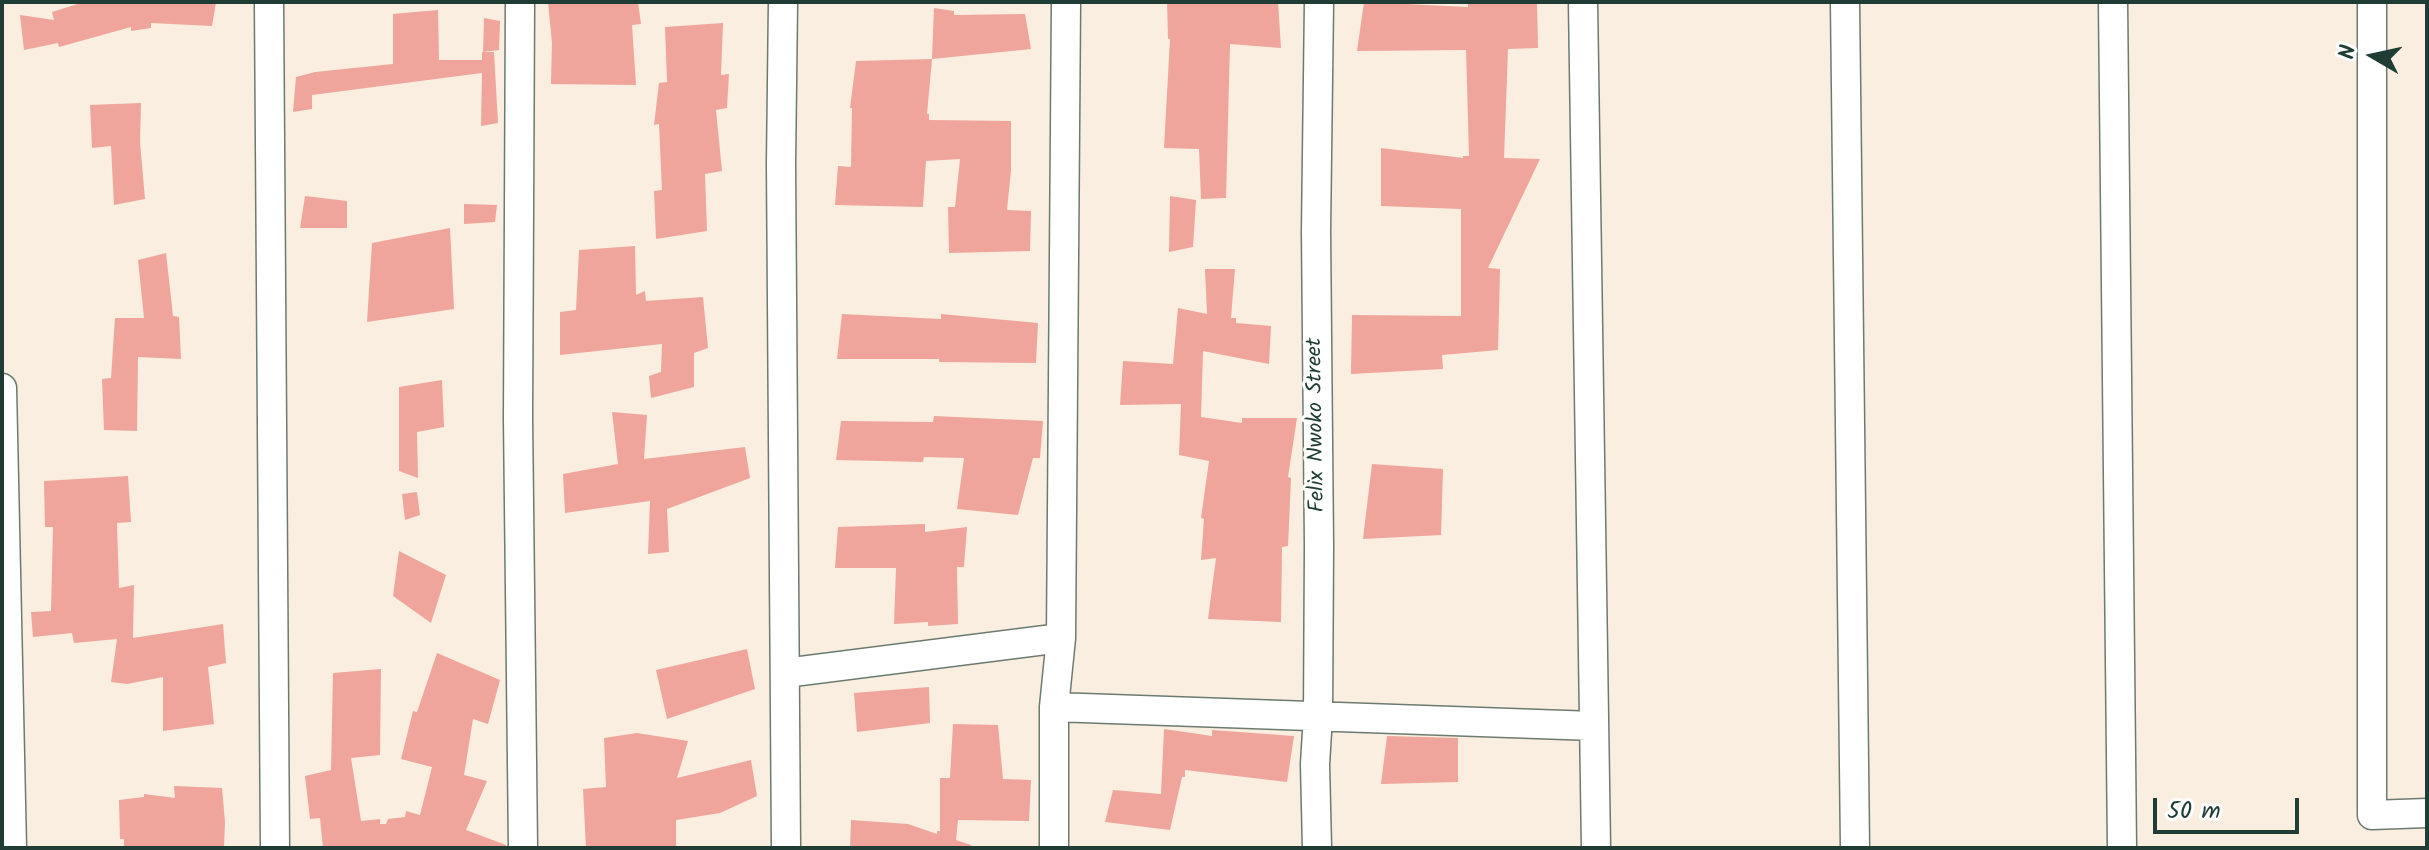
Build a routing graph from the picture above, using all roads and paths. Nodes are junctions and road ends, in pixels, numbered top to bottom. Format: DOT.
graph roads {
  1 [pos="269,2"];
  2 [pos="520,2"];
  3 [pos="783,2"];
  4 [pos="1066,2"];
  5 [pos="1319,2"];
  6 [pos="1583,2"];
  7 [pos="1845,2"];
  8 [pos="2113,2"];
  9 [pos="2372,2"];
  10 [pos="2,388"];
  11 [pos="1061,638"];
  12 [pos="785,673"];
  13 [pos="1054,707"];
  14 [pos="1318,716"];
  15 [pos="1594,726"];
  16 [pos="2427,813"];
  17 [pos="12,848"];
  18 [pos="275,848"];
  19 [pos="523,848"];
  20 [pos="786,848"];
  21 [pos="1054,848"];
  22 [pos="1317,848"];
  23 [pos="1596,848"];
  24 [pos="1855,848"];
  25 [pos="2122,848"];
  1 -- 18 [label="street"];
  2 -- 19 [label="street"];
  3 -- 12 [label="street"];
  4 -- 11 [label="street"];
  5 -- 14 [label="street, Felix Nwoko Street"];
  6 -- 15 [label="street"];
  7 -- 24 [label="street"];
  8 -- 25 [label="street"];
  9 -- 16 [label="street"];
  10 -- 17 [label="street"];
  11 -- 12 [label="street"];
  11 -- 13 [label="street"];
  12 -- 20 [label="street"];
  13 -- 14 [label="street"];
  13 -- 21 [label="street"];
  14 -- 15 [label="street"];
  14 -- 22 [label="street, Felix Nwoko Street"];
  15 -- 23 [label="street"];
}
